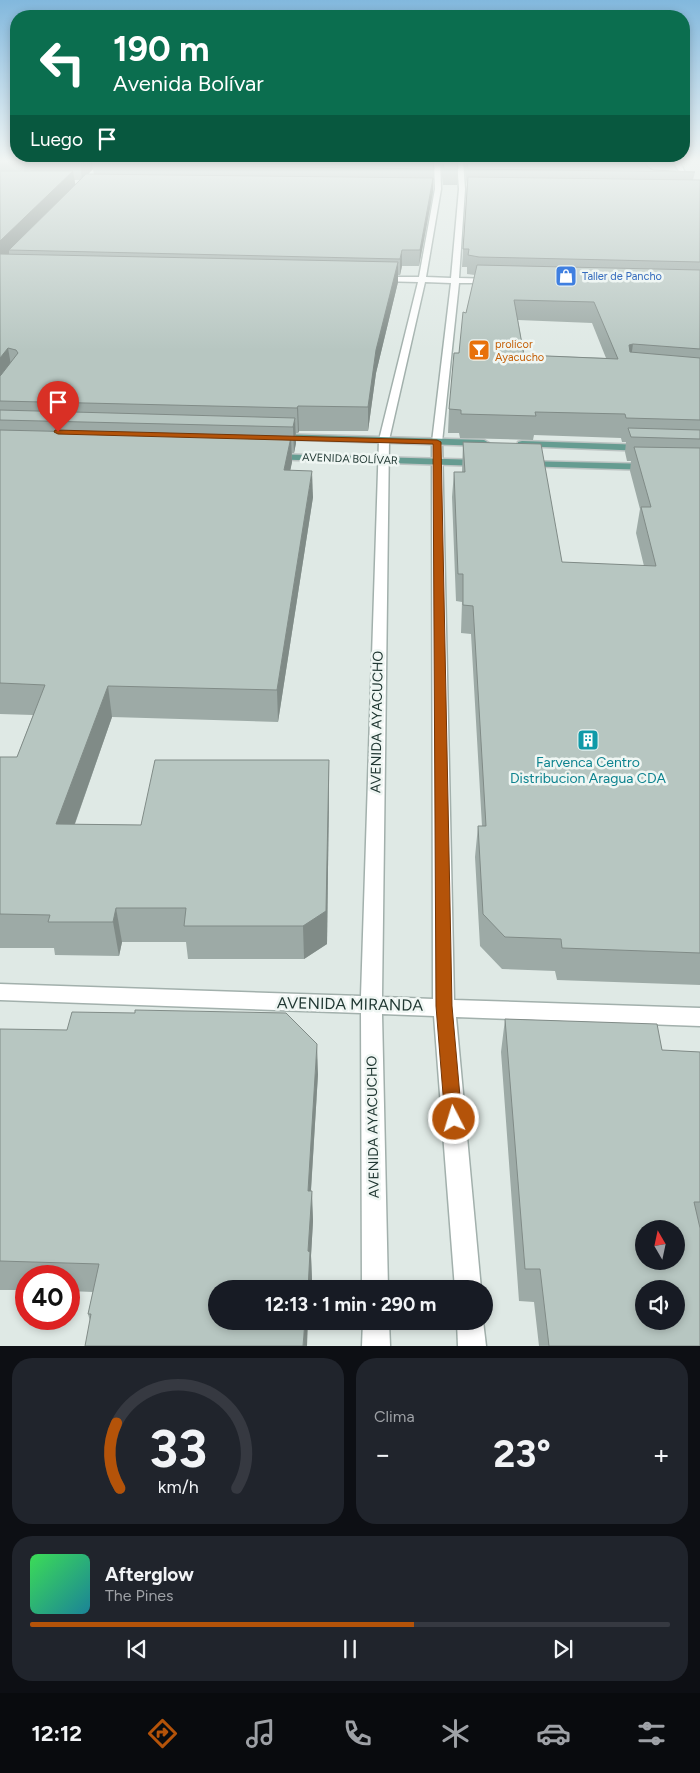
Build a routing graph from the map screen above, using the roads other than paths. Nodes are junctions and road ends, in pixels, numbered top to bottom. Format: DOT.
graph roads {
  1 [pos="431,224"];
  2 [pos="460,224"];
  3 [pos="373,278"];
  4 [pos="422,280"];
  5 [pos="455,280"];
  6 [pos="504,281"];
  7 [pos="266,437"];
  8 [pos="384,440"];
  9 [pos="437,442"];
  10 [pos="495,444"];
  11 [pos="515,444"];
  12 [pos="661,448"];
  13 [pos="255,457"];
  14 [pos="383,460"];
  15 [pos="438,462"];
  16 [pos="496,463"];
  17 [pos="515,464"];
  18 [pos="661,467"];
  19 [pos="0,992"];
  20 [pos="371,1006"];
  21 [pos="444,1006"];
  22 [pos="700,1017"];
  23 [pos="375,1280"];
  24 [pos="467,1280"];
  25 [pos="376,1330"];
  26 [pos="471,1330"];
  27 [pos="376,1346"];
  28 [pos="472,1346"];
  1 -- 4 [label="street, AVENIDA AYACUCHO"];
  2 -- 5 [label="street"];
  3 -- 4 [label="street"];
  4 -- 5 [label="street"];
  4 -- 8 [label="street, AVENIDA AYACUCHO"];
  5 -- 6 [label="street"];
  5 -- 9 [label="street"];
  7 -- 8 [label="main road, AVENIDA BOLÍVAR"];
  8 -- 9 [label="main road, AVENIDA BOLÍVAR"];
  8 -- 14 [label="street, AVENIDA AYACUCHO"];
  9 -- 10 [label="main road, AVENIDA BOLÍVAR"];
  9 -- 15 [label="street"];
  11 -- 12 [label="main road"];
  13 -- 14 [label="main road, AVENIDA BOLÍVAR"];
  14 -- 15 [label="main road, AVENIDA BOLÍVAR"];
  14 -- 20 [label="street, AVENIDA AYACUCHO"];
  15 -- 16 [label="main road, AVENIDA BOLÍVAR"];
  15 -- 21 [label="street"];
  17 -- 18 [label="main road"];
  19 -- 20 [label="street, AVENIDA MIRANDA"];
  20 -- 21 [label="street, AVENIDA MIRANDA"];
  20 -- 23 [label="street, AVENIDA AYACUCHO"];
  21 -- 22 [label="street, AVENIDA MIRANDA"];
  21 -- 24 [label="street"];
  25 -- 27 [label="street"];
  26 -- 28 [label="street"];
}
